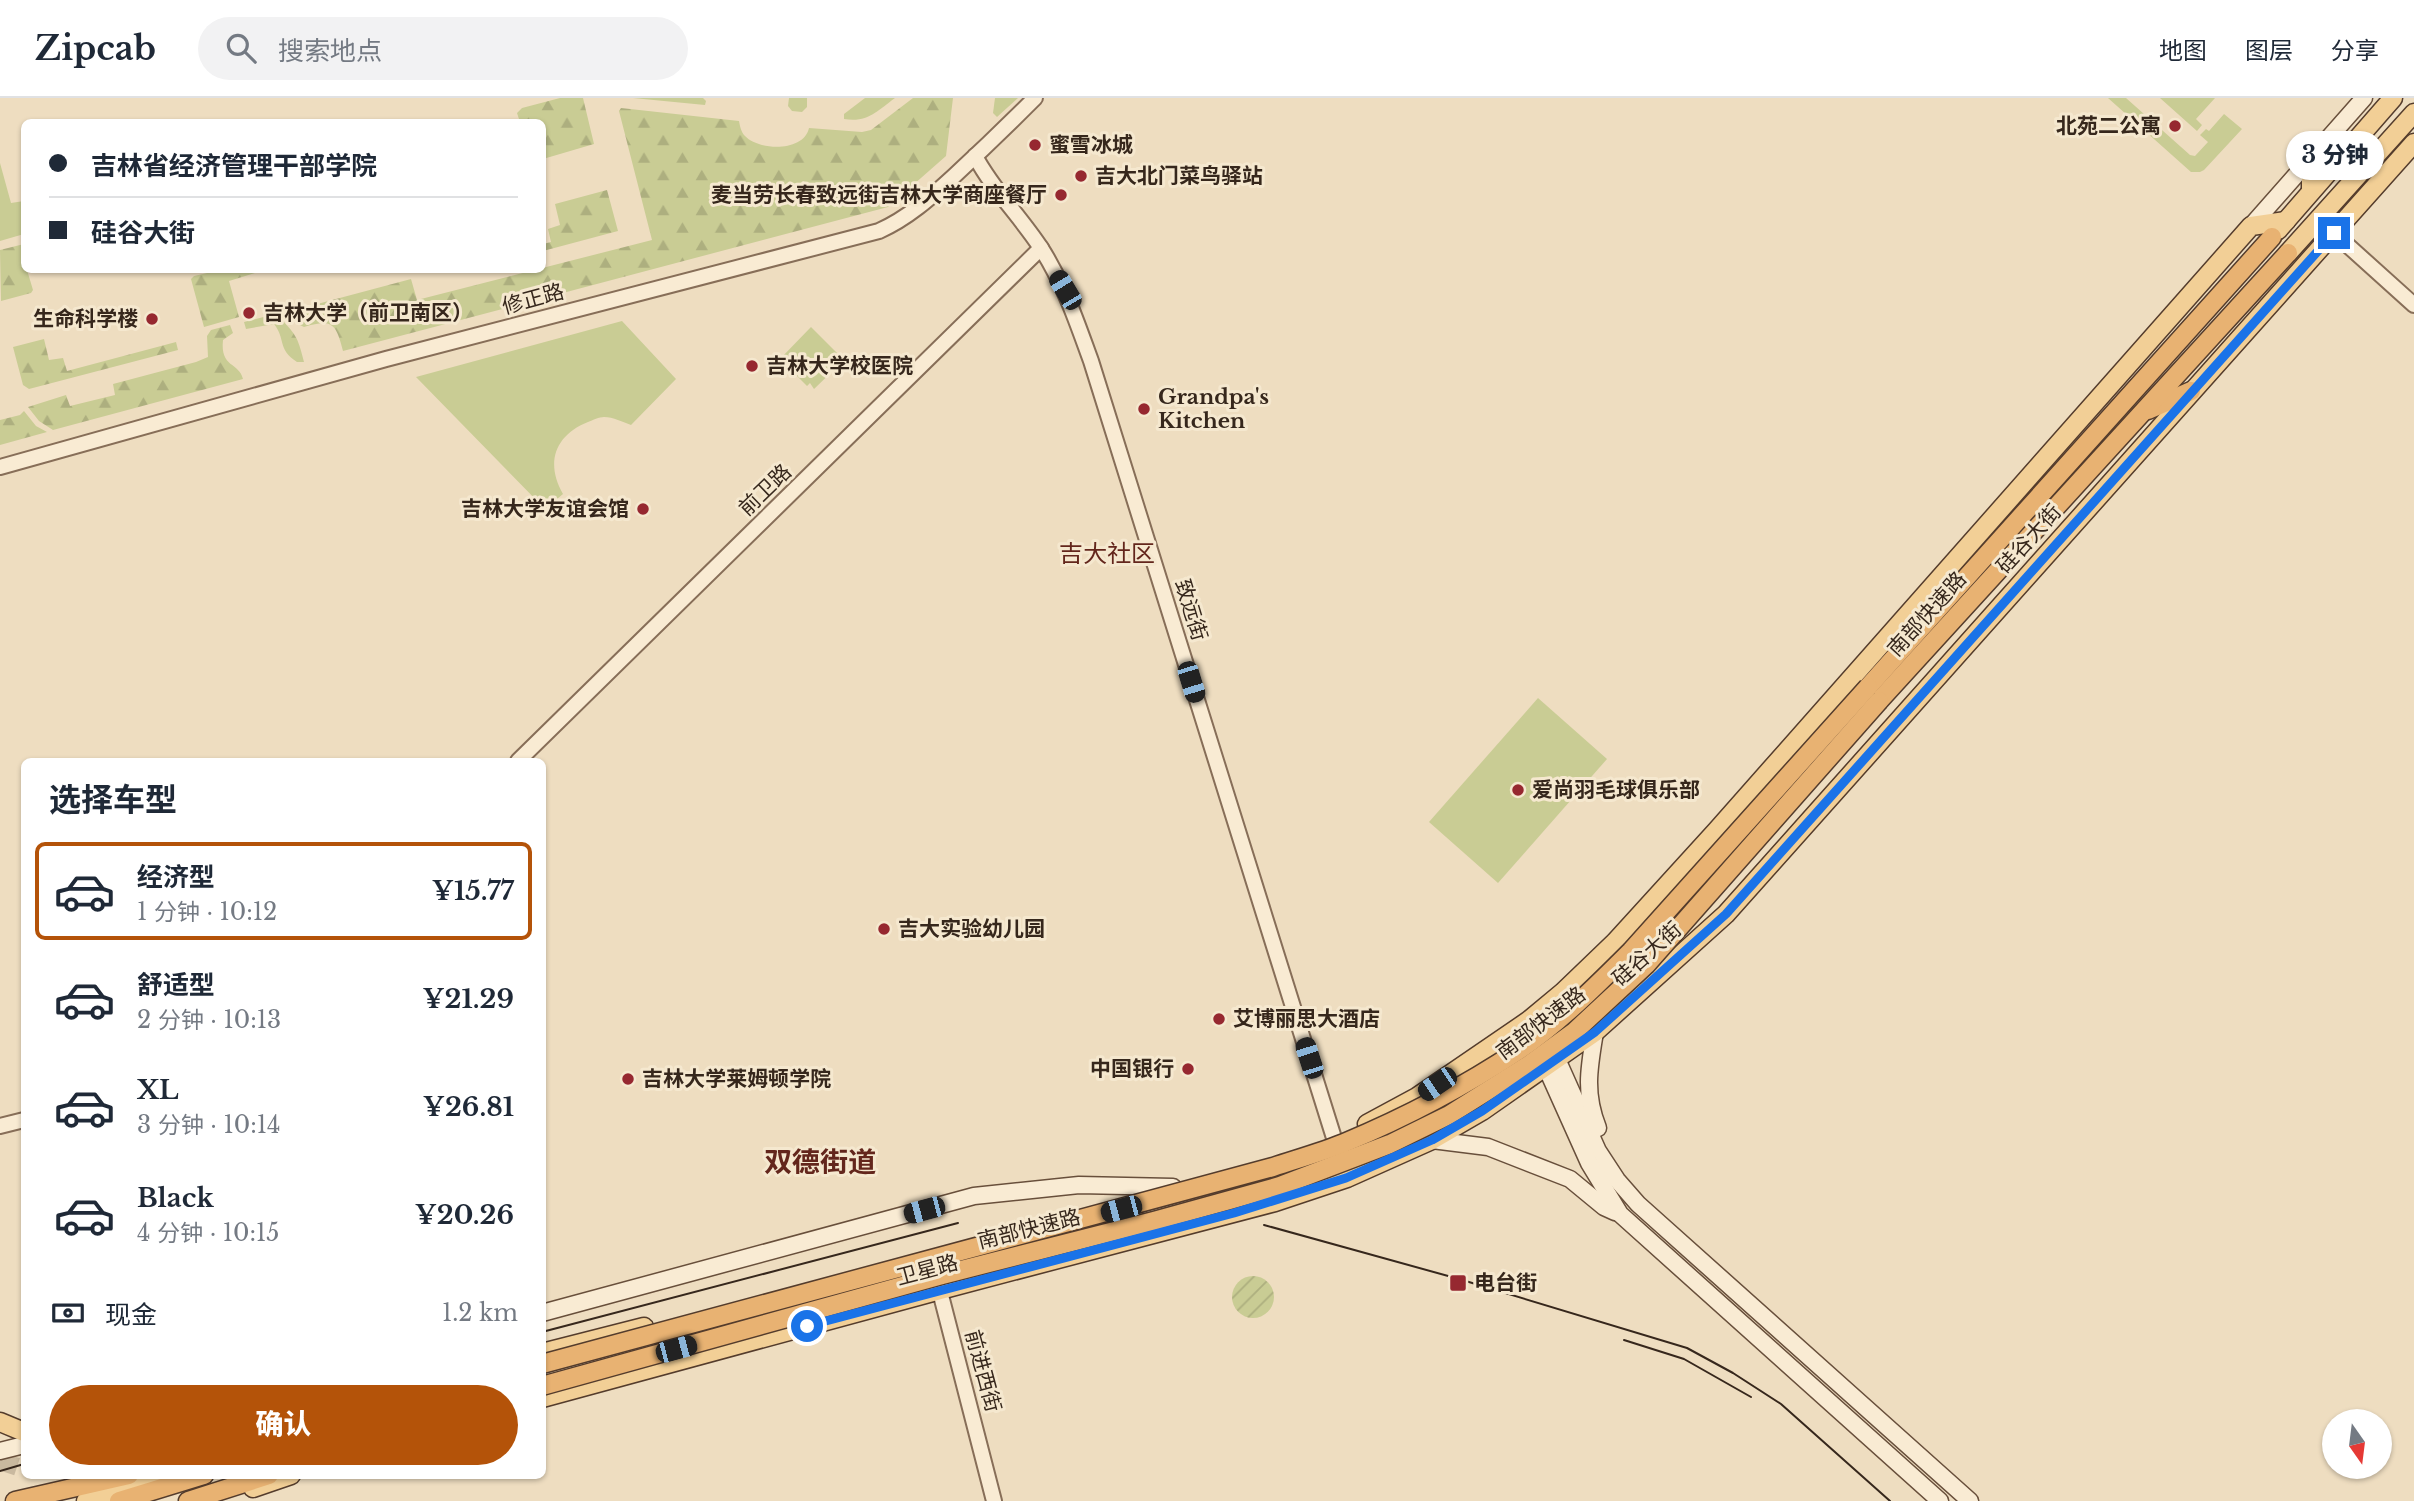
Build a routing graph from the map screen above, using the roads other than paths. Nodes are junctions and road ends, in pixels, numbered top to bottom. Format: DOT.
graph roads {
  1 [pos="1035,98"];
  2 [pos="2364,98"];
  3 [pos="2393,98"];
  4 [pos="2414,113"];
  5 [pos="2414,144"];
  6 [pos="975,156"];
  7 [pos="2311,158"];
  8 [pos="2311,191"];
  9 [pos="2286,222"];
  10 [pos="2251,226"];
  11 [pos="2334,233"];
  12 [pos="2272,237"];
  13 [pos="1041,248"];
  14 [pos="2288,253"];
  15 [pos="2414,305"];
  16 [pos="2191,391"];
  17 [pos="2141,412"];
  18 [pos="0,467"];
  19 [pos="1873,694"];
  20 [pos="521,758"];
  21 [pos="1528,1021"];
  22 [pos="1595,1032"];
  23 [pos="1551,1063"];
  24 [pos="21,1121"];
  25 [pos="0,1126"];
  26 [pos="1334,1138"];
  27 [pos="1432,1140"];
  28 [pos="1617,1180"];
  29 [pos="1173,1187"];
  30 [pos="1620,1214"];
  31 [pos="930,1251"];
  32 [pos="940,1290"];
  33 [pos="546,1312"];
  34 [pos="546,1354"];
  35 [pos="546,1363"];
  36 [pos="546,1385"];
  37 [pos="546,1397"];
  38 [pos="0,1422"];
  39 [pos="21,1431"];
  40 [pos="21,1446"];
  41 [pos="0,1451"];
  42 [pos="112,1479"];
  43 [pos="160,1479"];
  44 [pos="191,1479"];
  45 [pos="257,1479"];
  46 [pos="279,1479"];
  47 [pos="243,1484"];
  48 [pos="15,1501"];
  49 [pos="86,1501"];
  50 [pos="119,1501"];
  51 [pos="188,1501"];
  52 [pos="208,1501"];
  53 [pos="214,1501"];
  54 [pos="994,1501"];
  55 [pos="1940,1501"];
  56 [pos="1969,1501"];
  1 -- 6 [label="street, 修正路"];
  2 -- 7 [label="main road, 硅谷大街"];
  3 -- 8 [label="main road"];
  4 -- 14 [label="main road"];
  5 -- 11 [label="main road, 硅谷大街"];
  6 -- 13 [label="street, 致远街"];
  6 -- 18 [label="street, 修正路"];
  7 -- 8 [label="main road"];
  7 -- 10 [label="main road, 硅谷大街"];
  8 -- 9 [label="main road"];
  9 -- 10 [label="main road"];
  9 -- 12 [label="main road"];
  10 -- 21 [label="main road, 硅谷大街"];
  11 -- 15 [label="street"];
  11 -- 16 [label="main road, 硅谷大街"];
  12 -- 19 [label="highway, 南部快速路"];
  13 -- 20 [label="street, 前卫路"];
  13 -- 26 [label="street, 致远街"];
  14 -- 17 [label="highway, 南部快速路"];
  16 -- 17 [label="highway"];
  16 -- 22 [label="main road, 硅谷大街"];
  17 -- 19 [label="highway, 南部快速路"];
  19 -- 35 [label="highway, 南部快速路, bridge"];
  19 -- 36 [label="highway, 南部快速路, bridge"];
  21 -- 23 [label="main road"];
  21 -- 26 [label="main road, 卫星路"];
  22 -- 23 [label="main road, 硅谷大街"];
  22 -- 28 [label="main road"];
  23 -- 27 [label="main road, 卫星路"];
  23 -- 28 [label="main road"];
  23 -- 30 [label="main road"];
  24 -- 25 [label="street"];
  26 -- 29 [label="main road, 卫星路"];
  27 -- 30 [label="main road"];
  27 -- 32 [label="main road, 卫星路"];
  28 -- 56 [label="main road"];
  29 -- 31 [label="main road, 卫星路"];
  29 -- 33 [label="main road, 卫星路"];
  30 -- 55 [label="main road"];
  31 -- 32 [label="street, 前进西街"];
  31 -- 34 [label="main road, 卫星路"];
  32 -- 37 [label="main road, 卫星路"];
  32 -- 54 [label="street, 前进西街"];
  38 -- 39 [label="main road"];
  40 -- 41 [label="main road"];
  42 -- 48 [label="highway"];
  43 -- 49 [label="main road"];
  44 -- 50 [label="highway"];
  45 -- 47 [label="highway"];
  46 -- 53 [label="main road"];
  47 -- 51 [label="highway"];
  47 -- 52 [label="highway"];
}
